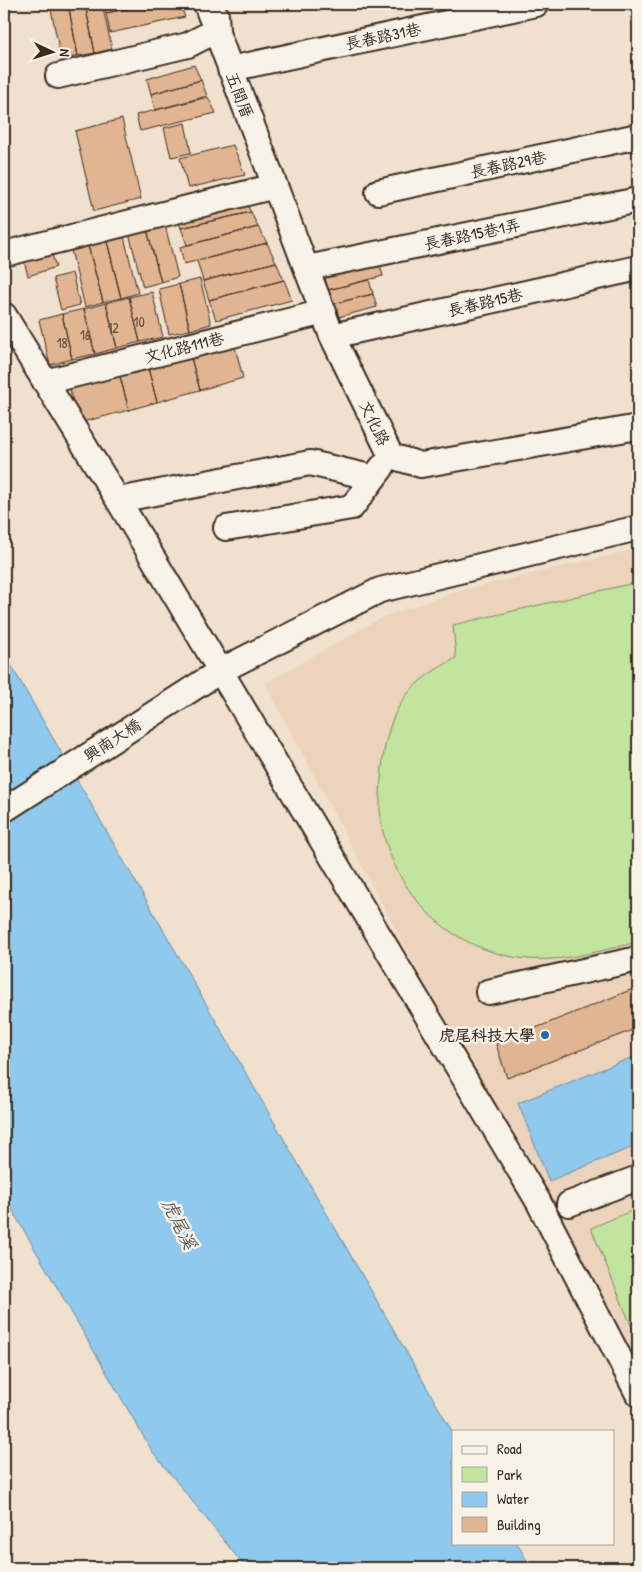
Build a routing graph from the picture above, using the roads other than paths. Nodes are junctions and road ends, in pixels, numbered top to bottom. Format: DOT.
graph roads {
  1 [pos="206,4"];
  2 [pos="216,4"];
  3 [pos="536,4"];
  4 [pos="217,30"];
  5 [pos="230,69"];
  6 [pos="58,76"];
  7 [pos="638,136"];
  8 [pos="275,186"];
  9 [pos="378,192"];
  10 [pos="638,200"];
  11 [pos="4,254"];
  12 [pos="307,268"];
  13 [pos="638,268"];
  14 [pos="324,312"];
  15 [pos="4,315"];
  16 [pos="332,336"];
  17 [pos="45,382"];
  18 [pos="638,427"];
  19 [pos="390,456"];
  20 [pos="374,478"];
  21 [pos="118,500"];
  22 [pos="226,528"];
  23 [pos="638,528"];
  24 [pos="220,671"];
  25 [pos="4,810"];
  26 [pos="638,959"];
  27 [pos="488,992"];
  28 [pos="638,1178"];
  29 [pos="570,1204"];
  30 [pos="638,1394"];
  1 -- 4 [label="street, 五間厝"];
  2 -- 4 [label="street"];
  3 -- 5 [label="street, 長春路31巷"];
  4 -- 5 [label="street, 五間厝"];
  4 -- 6 [label="street"];
  5 -- 8 [label="street, 五間厝"];
  7 -- 9 [label="street, 長春路29巷"];
  8 -- 11 [label="street"];
  8 -- 12 [label="street, 文化路"];
  10 -- 12 [label="street, 長春路15巷1弄"];
  12 -- 14 [label="street, 文化路"];
  13 -- 16 [label="street, 長春路15巷"];
  14 -- 16 [label="street, 文化路"];
  14 -- 17 [label="street, 文化路111巷"];
  15 -- 17 [label="street"];
  16 -- 19 [label="street, 文化路"];
  17 -- 21 [label="street"];
  18 -- 19 [label="street, 文化路"];
  19 -- 20 [label="street"];
  20 -- 21 [label="street"];
  20 -- 22 [label="street"];
  21 -- 24 [label="street"];
  23 -- 24 [label="street"];
  24 -- 25 [label="street, 興南大橋"];
  24 -- 30 [label="street"];
  26 -- 27 [label="street"];
  28 -- 29 [label="street"];
}
